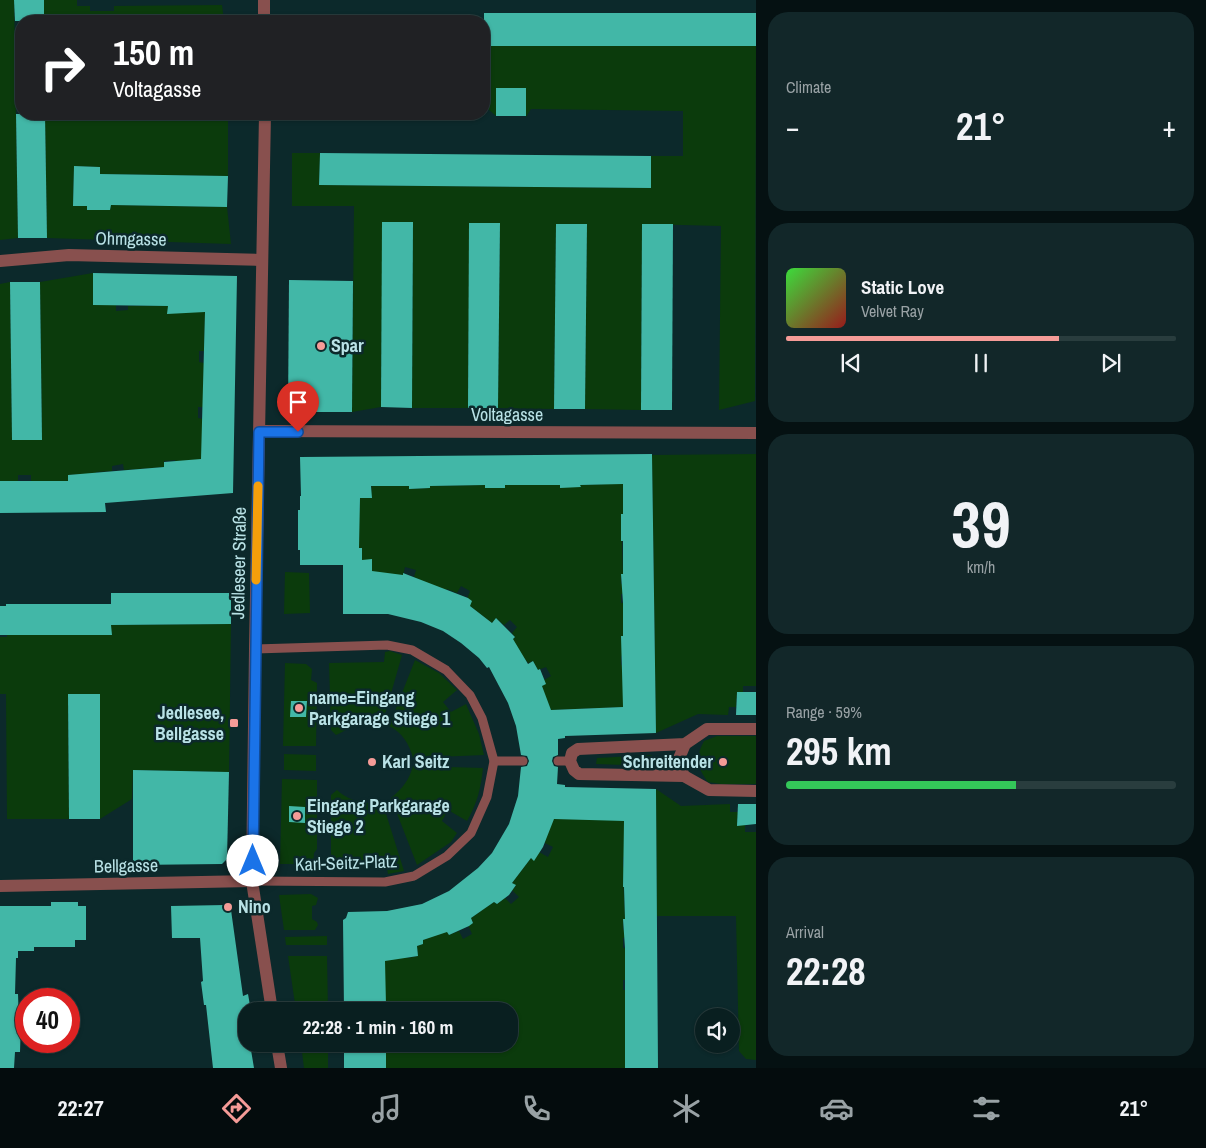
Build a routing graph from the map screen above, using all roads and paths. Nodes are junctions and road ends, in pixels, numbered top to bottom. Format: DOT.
graph roads {
  1 [pos="264,0"];
  2 [pos="264,15"];
  3 [pos="266,120"];
  4 [pos="262,260"];
  5 [pos="0,261"];
  6 [pos="259,432"];
  7 [pos="756,433"];
  8 [pos="255,649"];
  9 [pos="756,729"];
  10 [pos="685,744"];
  11 [pos="494,761"];
  12 [pos="523,761"];
  13 [pos="684,776"];
  14 [pos="756,791"];
  15 [pos="252,881"];
  16 [pos="0,886"];
  17 [pos="271,1002"];
  18 [pos="278,1052"];
  19 [pos="281,1068"];
  1 -- 2 [label="street"];
  3 -- 4 [label="street, Jedleseer Straße"];
  4 -- 5 [label="street, Ohmgasse"];
  4 -- 6 [label="street, Jedleseer Straße"];
  6 -- 7 [label="street, Voltagasse"];
  6 -- 8 [label="street, Jedleseer Straße"];
  8 -- 11 [label="lane, Karl-Seitz-Platz"];
  8 -- 15 [label="street, Jedleseer Straße"];
  9 -- 10 [label="street"];
  10 -- 13 [label="street"];
  10 -- 13 [label="street"];
  11 -- 12 [label="lane"];
  11 -- 15 [label="lane, Karl-Seitz-Platz"];
  13 -- 14 [label="street"];
  15 -- 16 [label="street, Bellgasse"];
  15 -- 17 [label="street, Jedleseer Straße"];
  18 -- 19 [label="street"];
}
